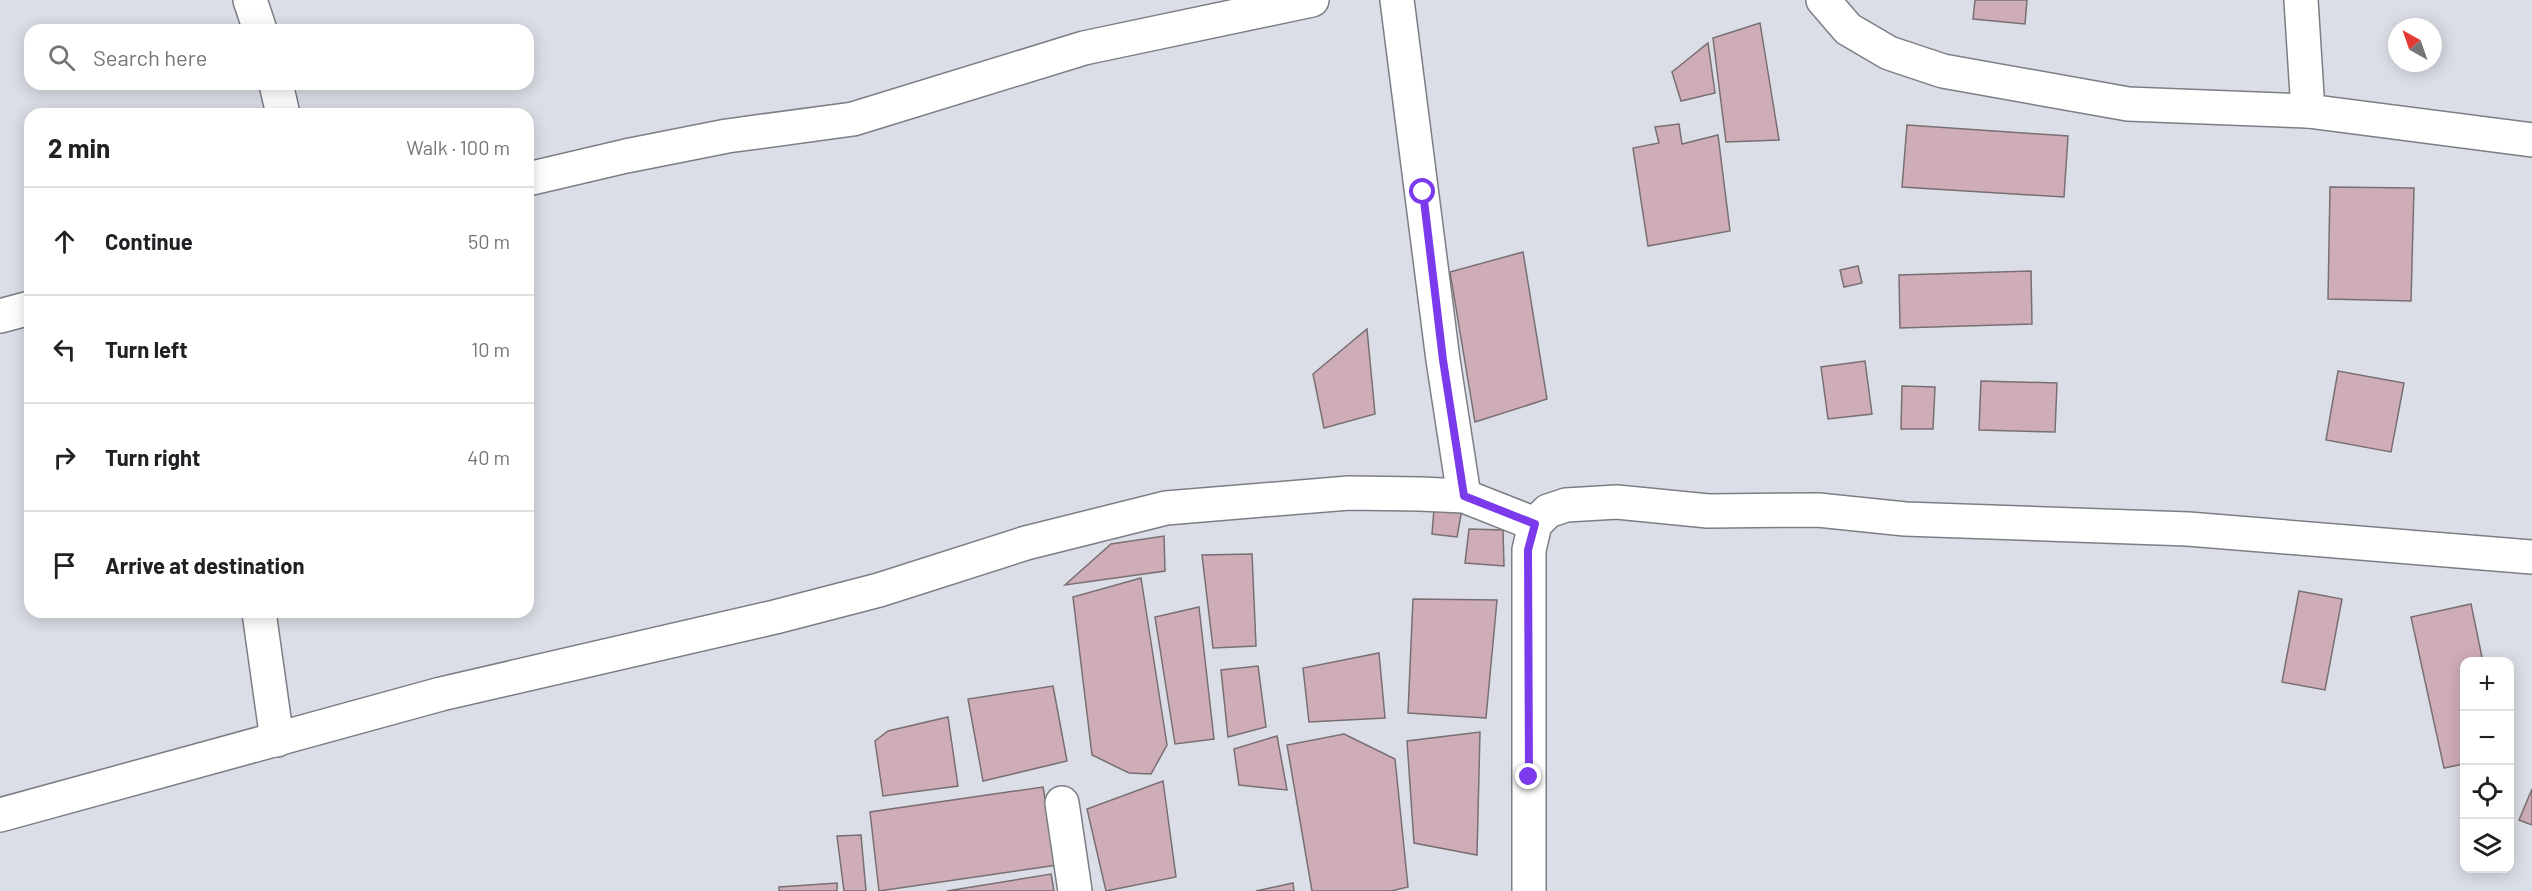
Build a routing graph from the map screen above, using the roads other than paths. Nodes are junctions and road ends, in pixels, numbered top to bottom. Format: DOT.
graph roads {
  1 [pos="250,0"];
  2 [pos="1312,0"];
  3 [pos="1397,0"];
  4 [pos="1823,0"];
  5 [pos="2301,0"];
  6 [pos="258,24"];
  7 [pos="277,90"];
  8 [pos="282,108"];
  9 [pos="2308,111"];
  10 [pos="2532,140"];
  11 [pos="534,178"];
  12 [pos="24,310"];
  13 [pos="0,316"];
  14 [pos="1464,496"];
  15 [pos="1535,524"];
  16 [pos="2532,557"];
  17 [pos="260,618"];
  18 [pos="277,740"];
  19 [pos="1062,803"];
  20 [pos="0,815"];
  21 [pos="1075,891"];
  22 [pos="1529,891"];
  1 -- 6 [label="street"];
  2 -- 11 [label="street"];
  3 -- 14 [label="street"];
  4 -- 9 [label="street"];
  5 -- 9 [label="street"];
  7 -- 8 [label="street"];
  9 -- 10 [label="street"];
  12 -- 13 [label="street"];
  14 -- 15 [label="street"];
  14 -- 18 [label="street"];
  15 -- 16 [label="street"];
  15 -- 22 [label="street"];
  17 -- 18 [label="street"];
  18 -- 20 [label="street"];
  19 -- 21 [label="street"];
}
